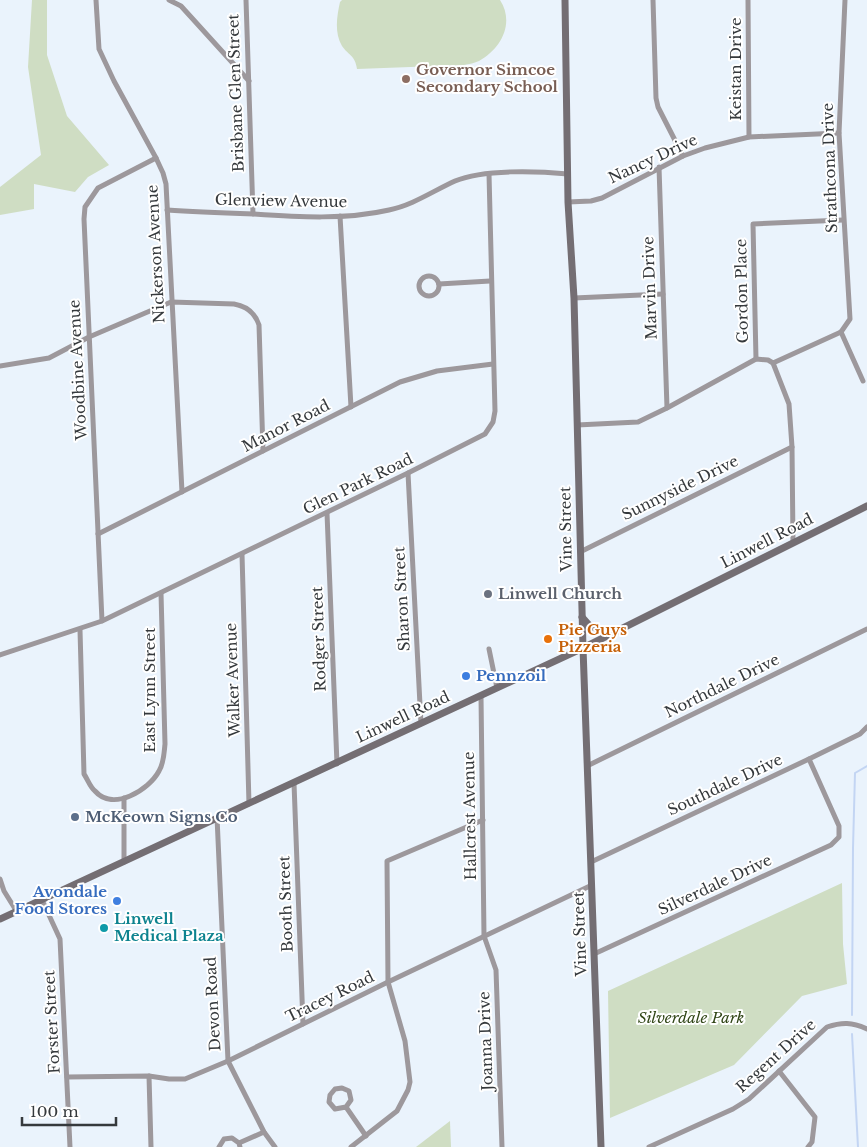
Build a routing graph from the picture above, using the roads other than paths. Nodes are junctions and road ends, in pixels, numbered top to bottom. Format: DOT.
graph roads {
  1 [pos="96,0"];
  2 [pos="169,0"];
  3 [pos="246,0"];
  4 [pos="565,0"];
  5 [pos="653,0"];
  6 [pos="748,0"];
  7 [pos="845,0"];
  8 [pos="249,82"];
  9 [pos="839,133"];
  10 [pos="749,137"];
  11 [pos="682,156"];
  12 [pos="156,158"];
  13 [pos="659,167"];
  14 [pos="489,174"];
  15 [pos="568,174"];
  16 [pos="568,202"];
  17 [pos="167,210"];
  18 [pos="253,214"];
  19 [pos="340,216"];
  20 [pos="844,220"];
  21 [pos="490,281"];
  22 [pos="439,284"];
  23 [pos="663,294"];
  24 [pos="574,298"];
  25 [pos="171,302"];
  26 [pos="841,332"];
  27 [pos="89,337"];
  28 [pos="756,359"];
  29 [pos="773,363"];
  30 [pos="493,364"];
  31 [pos="0,366"];
  32 [pos="864,381"];
  33 [pos="351,407"];
  34 [pos="667,408"];
  35 [pos="577,425"];
  36 [pos="792,447"];
  37 [pos="263,452"];
  38 [pos="408,473"];
  39 [pos="182,492"];
  40 [pos="867,506"];
  41 [pos="327,513"];
  42 [pos="98,534"];
  43 [pos="794,542"];
  44 [pos="580,552"];
  45 [pos="242,554"];
  46 [pos="161,593"];
  47 [pos="582,617"];
  48 [pos="102,621"];
  49 [pos="867,629"];
  50 [pos="80,630"];
  51 [pos="611,634"];
  52 [pos="489,648"];
  53 [pos="583,648"];
  54 [pos="0,655"];
  55 [pos="497,688"];
  56 [pos="481,696"];
  57 [pos="421,724"];
  58 [pos="867,727"];
  59 [pos="809,760"];
  60 [pos="337,764"];
  61 [pos="587,766"];
  62 [pos="294,783"];
  63 [pos="124,798"];
  64 [pos="249,804"];
  65 [pos="218,818"];
  66 [pos="483,820"];
  67 [pos="124,862"];
  68 [pos="591,862"];
  69 [pos="0,879"];
  70 [pos="592,885"];
  71 [pos="42,900"];
  72 [pos="17,912"];
  73 [pos="0,919"];
  74 [pos="484,936"];
  75 [pos="594,954"];
  76 [pos="388,982"];
  77 [pos="303,1024"];
  78 [pos="867,1029"];
  79 [pos="228,1061"];
  80 [pos="778,1071"];
  81 [pos="149,1076"];
  82 [pos="67,1077"];
  83 [pos="346,1108"];
  84 [pos="264,1132"];
  85 [pos="366,1136"];
  86 [pos="240,1145"];
  87 [pos="70,1147"];
  88 [pos="151,1147"];
  89 [pos="219,1147"];
  90 [pos="275,1147"];
  91 [pos="351,1147"];
  92 [pos="502,1147"];
  93 [pos="601,1147"];
  94 [pos="648,1147"];
  95 [pos="808,1147"];
  1 -- 12 [label="street, Nickerson Avenue"];
  2 -- 8 [label="street"];
  3 -- 8 [label="street, Brisbane Glen Street"];
  4 -- 15 [label="street, Vine Street"];
  5 -- 11 [label="street"];
  6 -- 10 [label="street, Keistan Drive"];
  7 -- 9 [label="street, Strathcona Drive"];
  8 -- 18 [label="street, Brisbane Glen Street"];
  9 -- 10 [label="street, Nancy Drive"];
  9 -- 20 [label="street, Strathcona Drive"];
  10 -- 11 [label="street, Nancy Drive"];
  11 -- 13 [label="street, Nancy Drive"];
  12 -- 17 [label="street, Nickerson Avenue"];
  12 -- 27 [label="street, Woodbine Avenue"];
  13 -- 16 [label="street, Nancy Drive"];
  13 -- 23 [label="street, Marvin Drive"];
  14 -- 15 [label="street, Glenview Avenue"];
  14 -- 19 [label="street, Glenview Avenue"];
  14 -- 21 [label="street, Glen Park Road"];
  15 -- 16 [label="street, Vine Street"];
  16 -- 24 [label="street, Vine Street"];
  17 -- 18 [label="street, Glenview Avenue"];
  17 -- 25 [label="street, Nickerson Avenue"];
  18 -- 19 [label="street, Glenview Avenue"];
  19 -- 33 [label="street"];
  20 -- 26 [label="street, Strathcona Drive"];
  20 -- 28 [label="street, Gordon Place"];
  21 -- 22 [label="street"];
  21 -- 30 [label="street, Glen Park Road"];
  22 -- 22 [label="street"];
  23 -- 24 [label="street"];
  23 -- 34 [label="street, Marvin Drive"];
  24 -- 35 [label="street, Vine Street"];
  25 -- 27 [label="street"];
  25 -- 37 [label="street"];
  25 -- 39 [label="street, Nickerson Avenue"];
  26 -- 29 [label="street"];
  26 -- 32 [label="street"];
  27 -- 31 [label="street"];
  27 -- 42 [label="street, Woodbine Avenue"];
  28 -- 29 [label="street"];
  28 -- 34 [label="street"];
  29 -- 36 [label="street"];
  30 -- 33 [label="street, Manor Road"];
  30 -- 38 [label="street, Glen Park Road"];
  33 -- 37 [label="street, Manor Road"];
  34 -- 35 [label="street"];
  35 -- 44 [label="street, Vine Street"];
  36 -- 43 [label="street"];
  36 -- 44 [label="street, Sunnyside Drive"];
  37 -- 39 [label="street, Manor Road"];
  38 -- 41 [label="street, Glen Park Road"];
  38 -- 57 [label="street, Sharon Street"];
  39 -- 42 [label="street, Manor Road"];
  40 -- 43 [label="street, Linwell Road"];
  41 -- 45 [label="street, Glen Park Road"];
  41 -- 60 [label="street, Rodger Street"];
  42 -- 48 [label="street, Woodbine Avenue"];
  43 -- 51 [label="street, Linwell Road"];
  44 -- 47 [label="street, Vine Street"];
  45 -- 46 [label="street, Glen Park Road"];
  45 -- 64 [label="street, Walker Avenue"];
  46 -- 48 [label="street, Glen Park Road"];
  46 -- 63 [label="street, East Lynn Street"];
  47 -- 51 [label="street"];
  47 -- 53 [label="street, Vine Street"];
  48 -- 50 [label="street, Glen Park Road"];
  49 -- 61 [label="street, Northdale Drive"];
  50 -- 54 [label="street, Glen Park Road"];
  50 -- 63 [label="street"];
  51 -- 53 [label="street, Linwell Road"];
  52 -- 55 [label="street"];
  53 -- 55 [label="street, Linwell Road"];
  53 -- 61 [label="street, Vine Street"];
  55 -- 56 [label="street, Linwell Road"];
  56 -- 57 [label="street, Linwell Road"];
  56 -- 66 [label="street, Hallcrest Avenue"];
  57 -- 60 [label="street, Linwell Road"];
  58 -- 59 [label="street, Southdale Drive"];
  59 -- 68 [label="street, Southdale Drive"];
  59 -- 75 [label="street, Silverdale Drive"];
  60 -- 62 [label="street, Linwell Road"];
  61 -- 68 [label="street, Vine Street"];
  62 -- 64 [label="street, Linwell Road"];
  62 -- 77 [label="street, Booth Street"];
  63 -- 67 [label="street"];
  64 -- 65 [label="street, Linwell Road"];
  65 -- 67 [label="street, Linwell Road"];
  65 -- 79 [label="street, Devon Road"];
  66 -- 74 [label="street, Hallcrest Avenue"];
  66 -- 76 [label="street"];
  67 -- 71 [label="street, Linwell Road"];
  68 -- 70 [label="street, Vine Street"];
  69 -- 72 [label="street"];
  70 -- 74 [label="street, Tracey Road"];
  70 -- 75 [label="street, Vine Street"];
  71 -- 72 [label="street, Linwell Road"];
  71 -- 82 [label="street, Forster Street"];
  72 -- 73 [label="street, Linwell Road"];
  74 -- 76 [label="street, Tracey Road"];
  74 -- 92 [label="street, Joanna Drive"];
  75 -- 93 [label="street, Vine Street"];
  76 -- 77 [label="street, Tracey Road"];
  76 -- 85 [label="street"];
  77 -- 79 [label="street, Tracey Road"];
  78 -- 80 [label="street, Regent Drive"];
  79 -- 81 [label="street, Tracey Road"];
  79 -- 84 [label="street, Devon Road"];
  80 -- 94 [label="street, Regent Drive"];
  80 -- 95 [label="street"];
  81 -- 82 [label="street, Tracey Road"];
  81 -- 88 [label="street"];
  82 -- 87 [label="street, Forster Street"];
  83 -- 83 [label="street"];
  83 -- 85 [label="street"];
  84 -- 86 [label="street"];
  84 -- 90 [label="street, Devon Road"];
  85 -- 91 [label="street"];
  86 -- 89 [label="street"];
}
